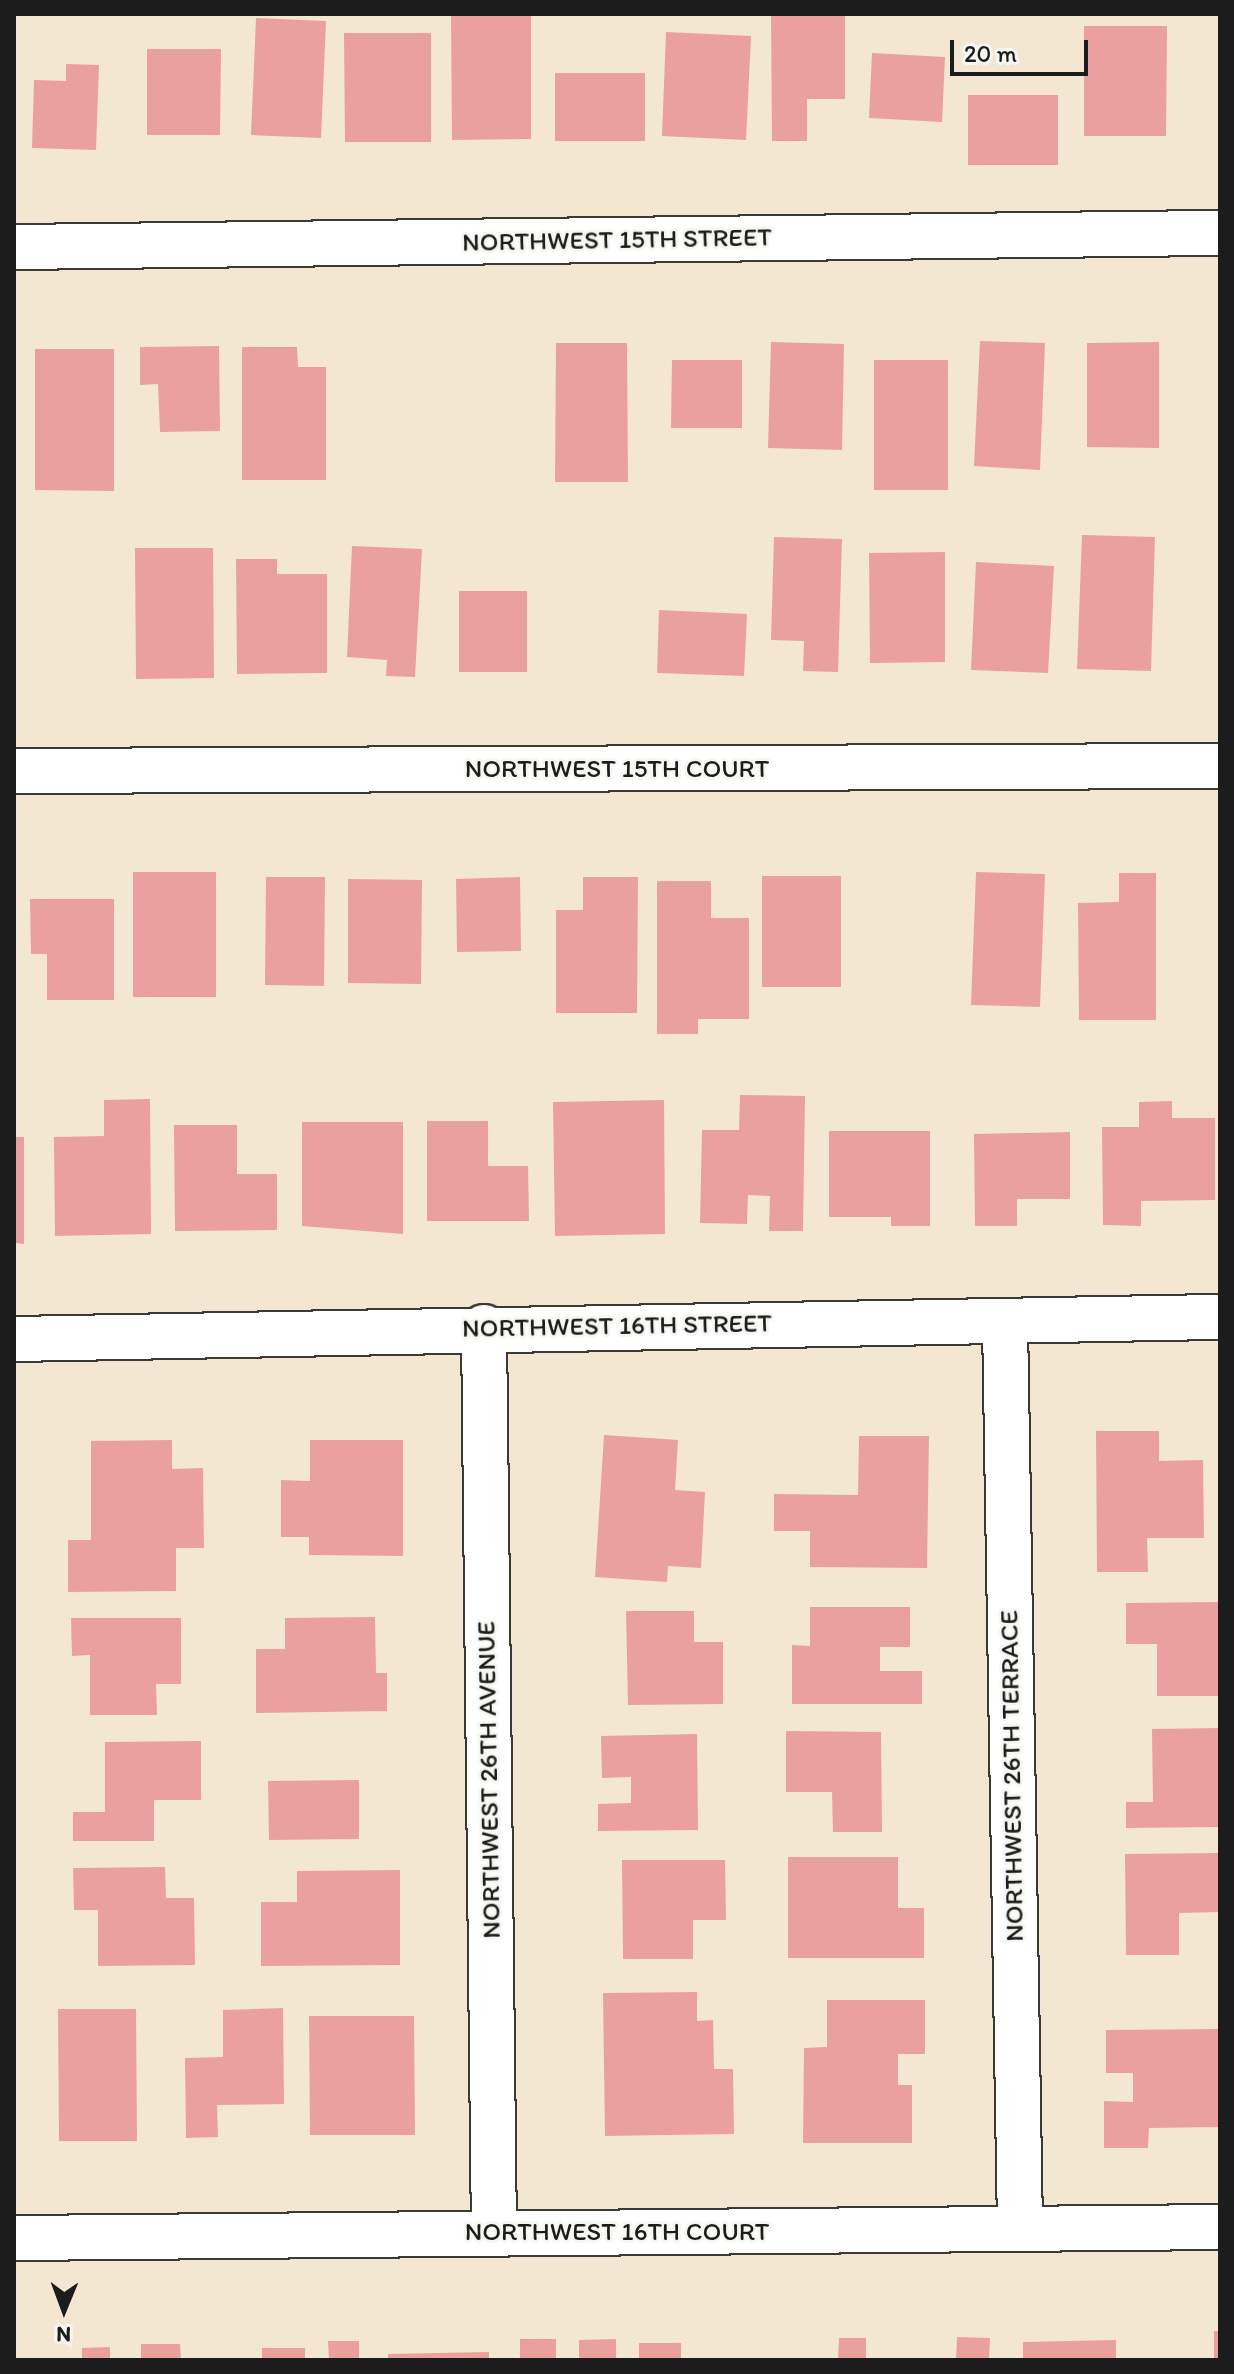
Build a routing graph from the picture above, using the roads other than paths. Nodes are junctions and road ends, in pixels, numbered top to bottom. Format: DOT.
graph roads {
  1 [pos="1220,233"];
  2 [pos="14,247"];
  3 [pos="1220,766"];
  4 [pos="14,771"];
  5 [pos="1220,1317"];
  6 [pos="1005,1322"];
  7 [pos="484,1327"];
  8 [pos="14,1339"];
  9 [pos="1220,2227"];
  10 [pos="1020,2229"];
  11 [pos="494,2232"];
  12 [pos="14,2238"];
  1 -- 2 [label="street, NORTHWEST 15TH STREET"];
  3 -- 4 [label="street, NORTHWEST 15TH COURT"];
  5 -- 6 [label="street, NORTHWEST 16TH STREET"];
  6 -- 7 [label="street, NORTHWEST 16TH STREET"];
  6 -- 10 [label="street, NORTHWEST 26TH TERRACE"];
  7 -- 8 [label="street, NORTHWEST 16TH STREET"];
  7 -- 11 [label="street, NORTHWEST 26TH AVENUE"];
  9 -- 10 [label="street, NORTHWEST 16TH COURT"];
  10 -- 11 [label="street, NORTHWEST 16TH COURT"];
  11 -- 12 [label="street, NORTHWEST 16TH COURT"];
}
